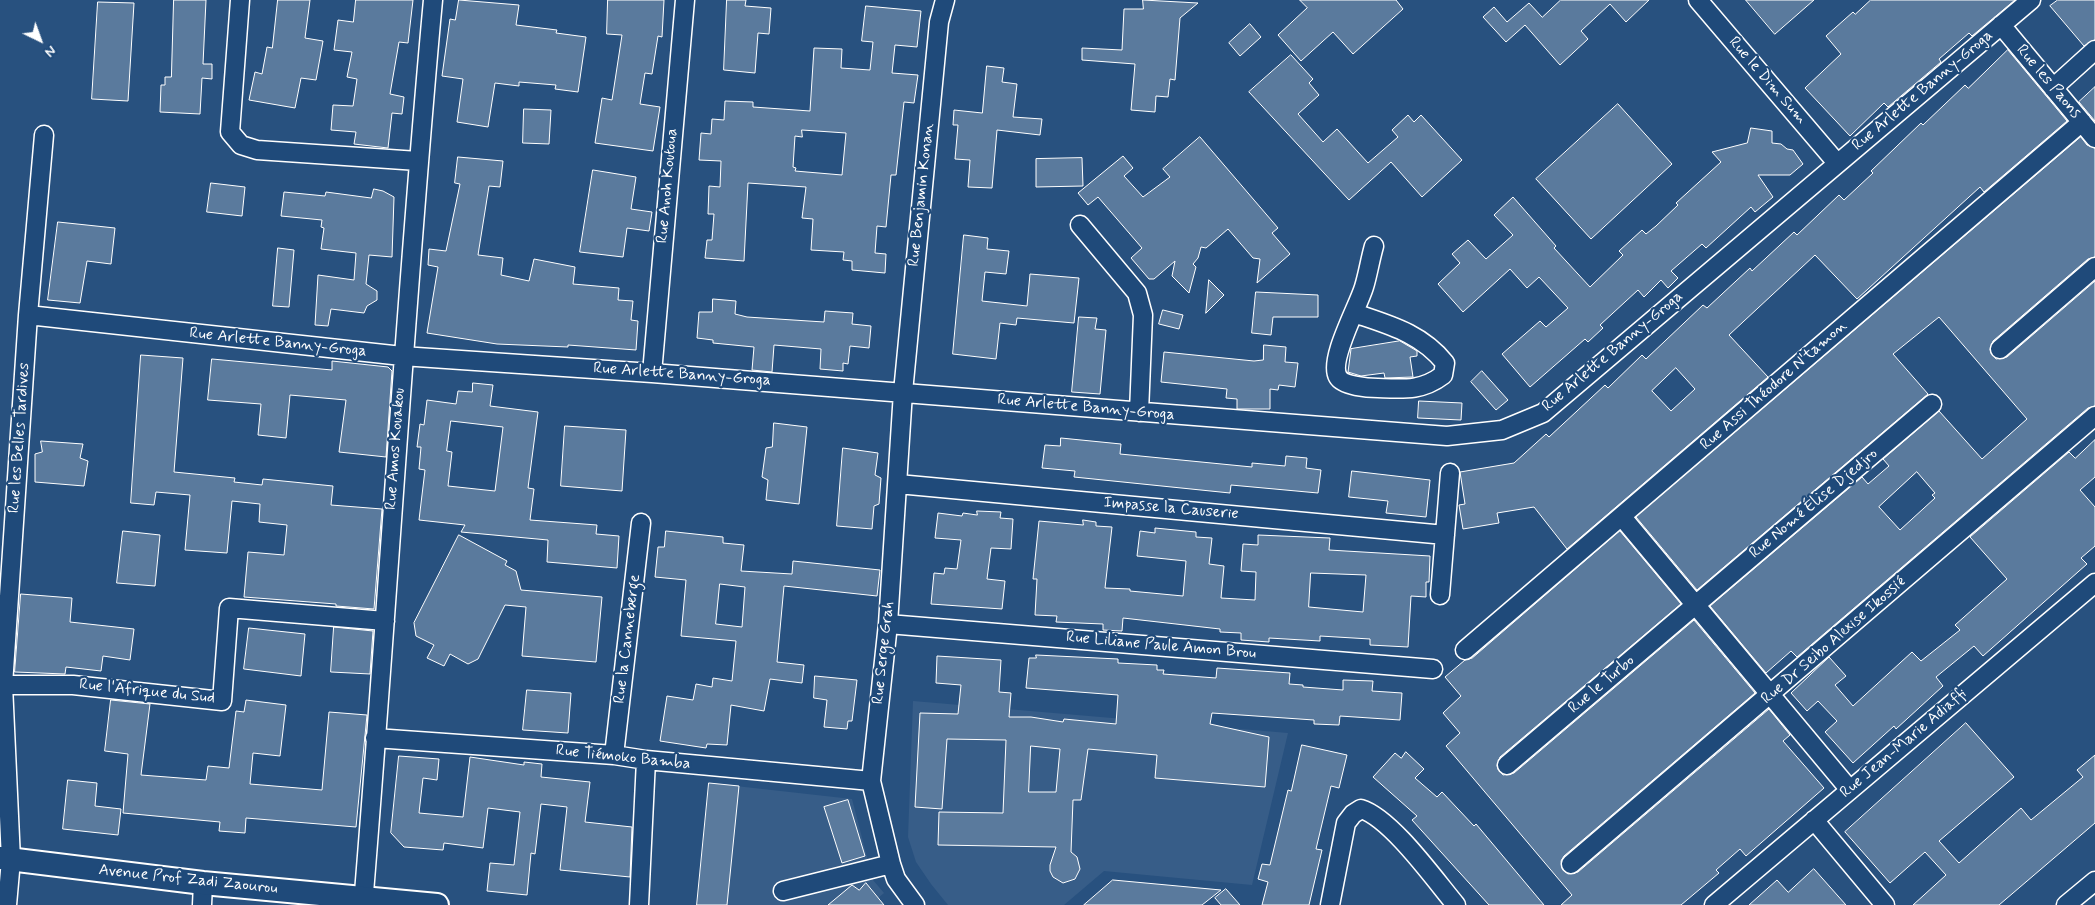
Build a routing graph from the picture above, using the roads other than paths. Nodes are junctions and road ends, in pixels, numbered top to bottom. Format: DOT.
graph roads {
  1 [pos="240,0"];
  2 [pos="433,0"];
  3 [pos="685,0"];
  4 [pos="946,0"];
  5 [pos="1698,0"];
  6 [pos="2031,0"];
  7 [pos="2001,25"];
  8 [pos="2095,50"];
  9 [pos="2053,88"];
  10 [pos="2082,122"];
  11 [pos="44,135"];
  12 [pos="2095,138"];
  13 [pos="418,161"];
  14 [pos="1837,163"];
  15 [pos="1080,225"];
  16 [pos="1374,246"];
  17 [pos="2095,267"];
  18 [pos="1354,313"];
  19 [pos="28,315"];
  20 [pos="2000,349"];
  21 [pos="402,356"];
  22 [pos="652,373"];
  23 [pos="903,392"];
  24 [pos="1932,404"];
  25 [pos="1139,412"];
  26 [pos="2095,416"];
  27 [pos="1450,473"];
  28 [pos="898,484"];
  29 [pos="1622,517"];
  30 [pos="641,524"];
  31 [pos="1445,535"];
  32 [pos="2095,583"];
  33 [pos="1440,595"];
  34 [pos="1696,605"];
  35 [pos="385,621"];
  36 [pos="888,624"];
  37 [pos="1465,650"];
  38 [pos="1433,668"];
  39 [pos="3,685"];
  40 [pos="1772,694"];
  41 [pos="375,738"];
  42 [pos="614,755"];
  43 [pos="646,760"];
  44 [pos="1507,766"];
  45 [pos="871,781"];
  46 [pos="1850,790"];
  47 [pos="1814,820"];
  48 [pos="6,859"];
  49 [pos="890,864"];
  50 [pos="1571,864"];
  51 [pos="2095,881"];
  52 [pos="783,892"];
  53 [pos="202,894"];
  54 [pos="364,901"];
  55 [pos="7,905"];
  56 [pos="437,905"];
  57 [pos="639,905"];
  58 [pos="914,905"];
  59 [pos="1330,905"];
  60 [pos="1456,905"];
  61 [pos="1714,905"];
  62 [pos="1885,905"];
  63 [pos="2066,905"];
  1 -- 13 [label="street"];
  2 -- 13 [label="street, Rue Amos Kouakou"];
  3 -- 22 [label="street, Rue Anoh Koutoua"];
  4 -- 23 [label="street, Rue Benjamin Konan"];
  5 -- 14 [label="street, Rue le Dim Sum"];
  6 -- 7 [label="street"];
  7 -- 9 [label="street, Rue les Paons"];
  7 -- 14 [label="street, Rue Arlette Banny-Groga"];
  8 -- 9 [label="street"];
  9 -- 10 [label="street, Rue les Paons"];
  10 -- 12 [label="street, Rue les Paons"];
  10 -- 29 [label="street, Rue Assi Théodore N'tamon"];
  11 -- 19 [label="street, Rue les Belles Tardives"];
  13 -- 21 [label="street, Rue Amos Kouakou"];
  14 -- 25 [label="street, Rue Arlette Banny-Groga"];
  15 -- 25 [label="street"];
  16 -- 18 [label="street"];
  17 -- 20 [label="street"];
  18 -- 18 [label="street"];
  19 -- 21 [label="street, Rue Arlette Banny-Groga"];
  19 -- 39 [label="street, Rue les Belles Tardives"];
  21 -- 22 [label="street, Rue Arlette Banny-Groga"];
  21 -- 35 [label="street, Rue Amos Kouakou"];
  22 -- 23 [label="street, Rue Arlette Banny-Groga"];
  23 -- 25 [label="street, Rue Arlette Banny-Groga"];
  23 -- 28 [label="street, Rue Serge Grah"];
  24 -- 34 [label="street, Rue Nomé Élise Djedjro"];
  26 -- 40 [label="street, Rue Dr Seibo Alexise Ikossié"];
  27 -- 31 [label="street"];
  28 -- 31 [label="street, Impasse la Causerie"];
  28 -- 36 [label="street, Rue Serge Grah"];
  29 -- 34 [label="street"];
  29 -- 37 [label="street, Rue Assi Théodore N'tamon"];
  30 -- 42 [label="street, Rue la Canneberge"];
  31 -- 33 [label="street"];
  32 -- 46 [label="street, Rue Jean-Marie Adiaffi"];
  34 -- 40 [label="street"];
  34 -- 44 [label="street, Rue le Turbo"];
  35 -- 39 [label="street, Rue l'Afrique du Sud"];
  35 -- 41 [label="street, Rue Amos Kouakou"];
  36 -- 38 [label="street, Rue Liliane Paule Amon Brou"];
  36 -- 45 [label="street, Rue Serge Grah"];
  39 -- 48 [label="street, Rue les Belles Tardives"];
  40 -- 46 [label="street"];
  40 -- 50 [label="street, Rue Dr Seibo Alexise Ikossié"];
  41 -- 42 [label="street, Rue Tiémoko Bamba"];
  41 -- 54 [label="street, Rue Amos Kouakou"];
  42 -- 43 [label="street, Rue Tiémoko Bamba"];
  43 -- 45 [label="street, Rue Tiémoko Bamba"];
  43 -- 57 [label="street"];
  45 -- 49 [label="street, Rue Serge Grah"];
  46 -- 47 [label="street, Rue Jean-Marie Adiaffi"];
  47 -- 61 [label="street, Rue Jean-Marie Adiaffi"];
  47 -- 62 [label="street"];
  48 -- 53 [label="main road, Avenue Prof Zadi Zaourou"];
  48 -- 55 [label="street, Rue les Belles Tardives"];
  49 -- 52 [label="street"];
  49 -- 58 [label="street, Rue Serge Grah"];
  51 -- 63 [label="street"];
  53 -- 54 [label="main road, Avenue Prof Zadi Zaourou"];
  54 -- 56 [label="main road, Avenue Prof Zadi Zaourou"];
  59 -- 60 [label="street"];
}
